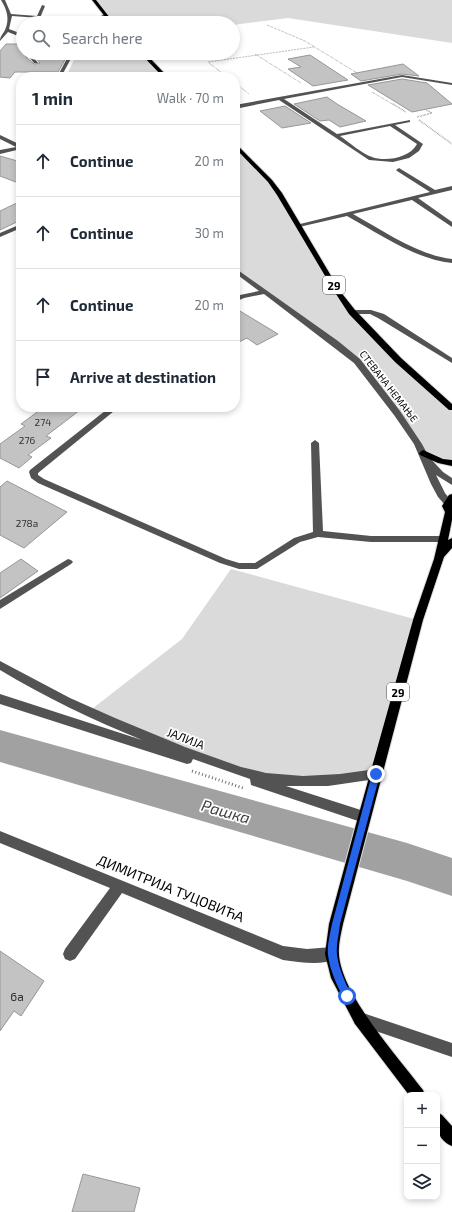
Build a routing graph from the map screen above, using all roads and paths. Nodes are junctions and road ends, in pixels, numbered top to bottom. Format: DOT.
graph roads {
  1 [pos="3,0"];
  2 [pos="94,0"];
  3 [pos="6,5"];
  4 [pos="0,6"];
  5 [pos="43,6"];
  6 [pos="9,15"];
  7 [pos="105,15"];
  8 [pos="16,16"];
  9 [pos="39,16"];
  10 [pos="267,25"];
  11 [pos="8,30"];
  12 [pos="16,33"];
  13 [pos="0,40"];
  14 [pos="314,47"];
  15 [pos="256,54"];
  16 [pos="240,57"];
  17 [pos="68,60"];
  18 [pos="149,60"];
  19 [pos="220,60"];
  20 [pos="62,72"];
  21 [pos="161,72"];
  22 [pos="221,72"];
  23 [pos="369,81"];
  24 [pos="436,81"];
  25 [pos="452,84"];
  26 [pos="452,89"];
  27 [pos="315,92"];
  28 [pos="280,99"];
  29 [pos="240,106"];
  30 [pos="426,110"];
  31 [pos="415,117"];
  32 [pos="408,121"];
  33 [pos="391,125"];
  34 [pos="335,136"];
  35 [pos="0,137"];
  36 [pos="16,145"];
  37 [pos="16,148"];
  38 [pos="240,150"];
  39 [pos="0,152"];
  40 [pos="399,170"];
  41 [pos="452,188"];
  42 [pos="434,192"];
  43 [pos="413,198"];
  44 [pos="348,214"];
  45 [pos="299,225"];
  46 [pos="452,225"];
  47 [pos="16,228"];
  48 [pos="0,235"];
  49 [pos="452,261"];
  50 [pos="240,274"];
  51 [pos="265,292"];
  52 [pos="240,297"];
  53 [pos="352,312"];
  54 [pos="452,361"];
  55 [pos="452,408"];
  56 [pos="109,412"];
  57 [pos="315,443"];
  58 [pos="424,455"];
  59 [pos="452,463"];
  60 [pos="452,482"];
  61 [pos="450,500"];
  62 [pos="451,515"];
  63 [pos="318,534"];
  64 [pos="447,540"];
  65 [pos="68,562"];
  66 [pos="0,605"];
  67 [pos="0,665"];
  68 [pos="0,699"];
  69 [pos="376,774"];
  70 [pos="363,822"];
  71 [pos="0,837"];
  72 [pos="120,886"];
  73 [pos="70,954"];
  74 [pos="332,954"];
  75 [pos="360,1019"];
  76 [pos="452,1050"];
  77 [pos="416,1092"];
  78 [pos="440,1124"];
  79 [pos="452,1138"];
  1 -- 3 [label="street"];
  2 -- 7 [label="main road"];
  3 -- 4 [label="street"];
  3 -- 6 [label="street"];
  5 -- 9 [label="street"];
  6 -- 8 [label="street"];
  6 -- 11 [label="street"];
  10 -- 14 [label="path"];
  11 -- 12 [label="street"];
  11 -- 13 [label="street"];
  14 -- 15 [label="path"];
  14 -- 23 [label="path"];
  15 -- 16 [label="path"];
  15 -- 27 [label="path"];
  17 -- 20 [label="street"];
  18 -- 21 [label="main road"];
  19 -- 22 [label="path"];
  23 -- 24 [label="street"];
  23 -- 27 [label="street"];
  24 -- 25 [label="street"];
  24 -- 26 [label="street"];
  27 -- 28 [label="street"];
  28 -- 29 [label="street"];
  28 -- 34 [label="street"];
  30 -- 31 [label="path"];
  32 -- 33 [label="street"];
  33 -- 34 [label="street"];
  33 -- 34 [label="street"];
  35 -- 36 [label="street"];
  37 -- 39 [label="street"];
  38 -- 45 [label="main road, 29"];
  40 -- 42 [label="street"];
  41 -- 42 [label="street"];
  42 -- 43 [label="street"];
  43 -- 44 [label="street"];
  43 -- 46 [label="street"];
  44 -- 45 [label="street"];
  44 -- 49 [label="street"];
  45 -- 53 [label="main road, 29"];
  47 -- 48 [label="street"];
  50 -- 51 [label="street, СТЕВАНА НЕМАЊЕ"];
  51 -- 52 [label="street"];
  51 -- 58 [label="street, СТЕВАНА НЕМАЊЕ"];
  53 -- 54 [label="street"];
  53 -- 55 [label="main road, 29"];
  56 -- 63 [label="street"];
  57 -- 63 [label="street"];
  58 -- 59 [label="main road"];
  58 -- 60 [label="street"];
  58 -- 61 [label="street, СТЕВАНА НЕМАЊЕ"];
  61 -- 62 [label="main road"];
  62 -- 64 [label="main road"];
  63 -- 64 [label="street"];
  64 -- 69 [label="main road, 29"];
  65 -- 66 [label="street"];
  67 -- 69 [label="street, ЈАЛИЈА"];
  68 -- 70 [label="street"];
  69 -- 70 [label="main road, 29"];
  70 -- 74 [label="main road, 29"];
  71 -- 72 [label="street, ДИМИТРИЈА ТУЦОВИЋА"];
  72 -- 73 [label="street"];
  72 -- 74 [label="street, ДИМИТРИЈА ТУЦОВИЋА"];
  74 -- 75 [label="main road, 29"];
  75 -- 76 [label="street"];
  75 -- 77 [label="main road, 29"];
  78 -- 79 [label="main road"];
}
